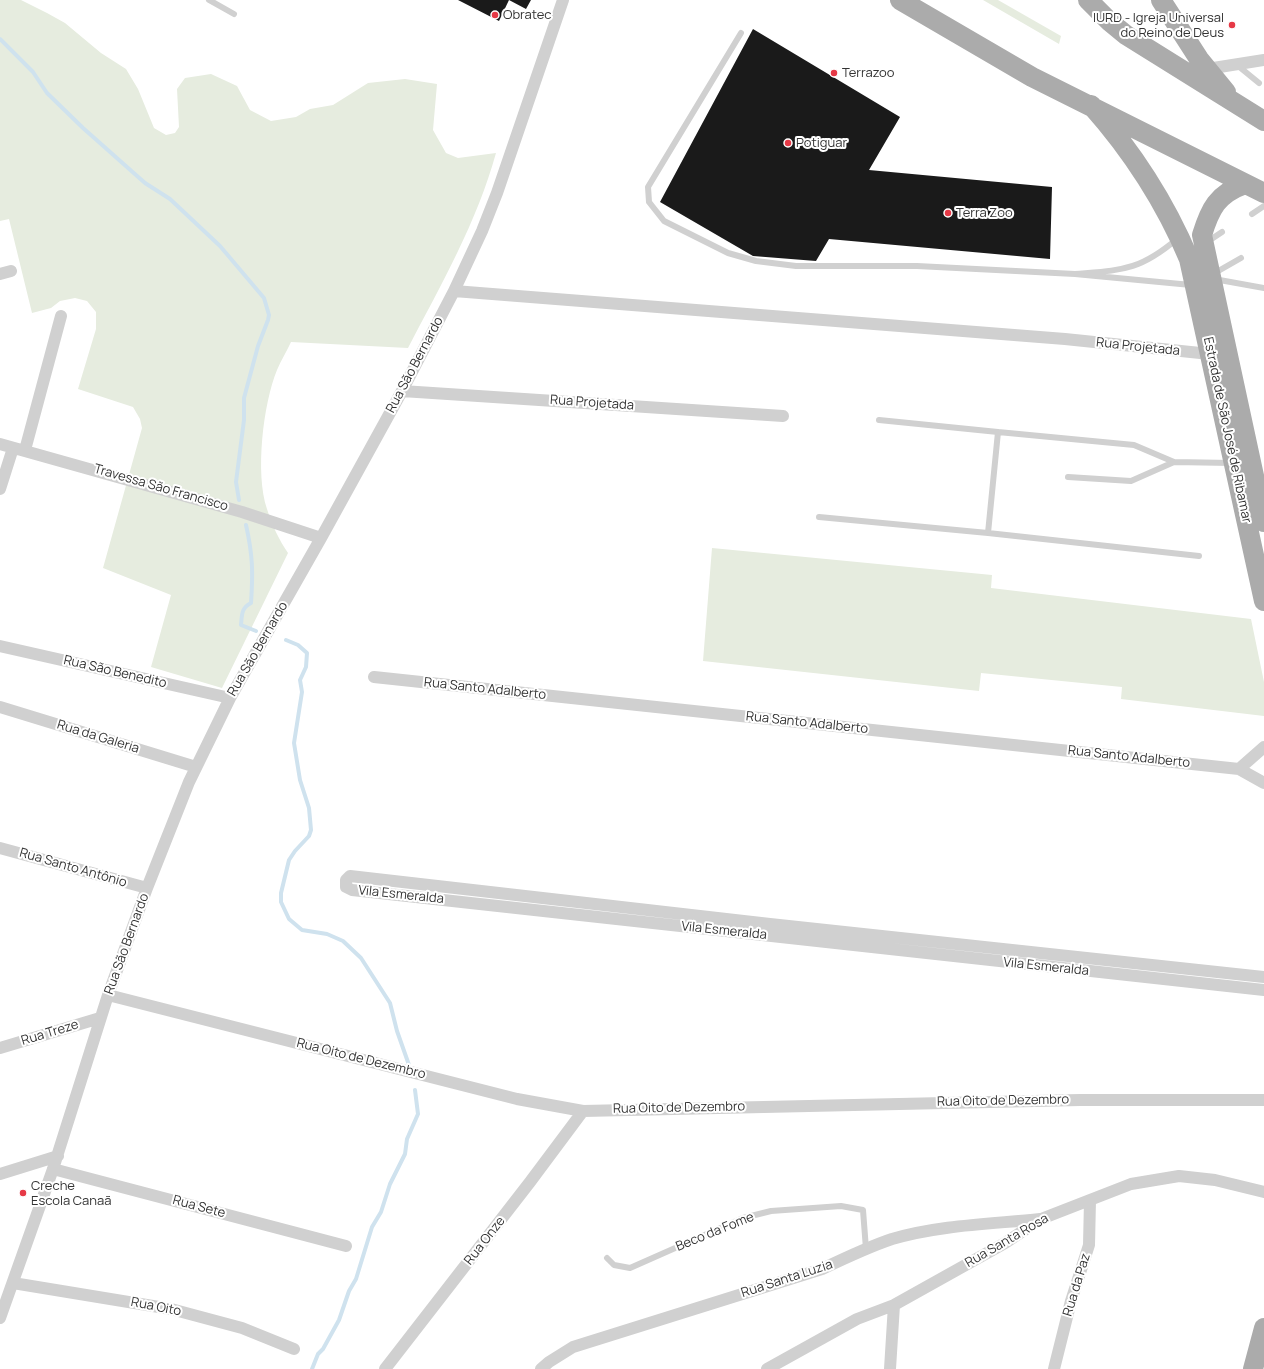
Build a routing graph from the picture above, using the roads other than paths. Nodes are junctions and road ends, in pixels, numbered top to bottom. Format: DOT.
graph roads {
  1 [pos="209,0"];
  2 [pos="563,0"];
  3 [pos="900,0"];
  4 [pos="1088,0"];
  5 [pos="1162,0"];
  6 [pos="234,14"];
  7 [pos="742,33"];
  8 [pos="1264,60"];
  9 [pos="1236,64"];
  10 [pos="1207,69"];
  11 [pos="1259,83"];
  12 [pos="1091,105"];
  13 [pos="1240,106"];
  14 [pos="1264,121"];
  15 [pos="1245,184"];
  16 [pos="1263,205"];
  17 [pos="1252,214"];
  18 [pos="1222,232"];
  19 [pos="1180,237"];
  20 [pos="1203,240"];
  21 [pos="1241,258"];
  22 [pos="1074,274"];
  23 [pos="1206,279"];
  24 [pos="1264,288"];
  25 [pos="454,291"];
  26 [pos="61,316"];
  27 [pos="1210,354"];
  28 [pos="402,390"];
  29 [pos="783,416"];
  30 [pos="879,420"];
  31 [pos="998,432"];
  32 [pos="0,444"];
  33 [pos="19,449"];
  34 [pos="1174,462"];
  35 [pos="1235,463"];
  36 [pos="1068,477"];
  37 [pos="0,489"];
  38 [pos="1262,501"];
  39 [pos="819,517"];
  40 [pos="1264,522"];
  41 [pos="988,533"];
  42 [pos="321,538"];
  43 [pos="1199,556"];
  44 [pos="1264,601"];
  45 [pos="0,646"];
  46 [pos="374,677"];
  47 [pos="230,698"];
  48 [pos="0,707"];
  49 [pos="1264,747"];
  50 [pos="196,767"];
  51 [pos="1239,769"];
  52 [pos="1264,783"];
  53 [pos="0,848"];
  54 [pos="147,888"];
  55 [pos="838,937"];
  56 [pos="1030,952"];
  57 [pos="1151,964"];
  58 [pos="1027,965"];
  59 [pos="1264,977"];
  60 [pos="1150,978"];
  61 [pos="1264,990"];
  62 [pos="108,995"];
  63 [pos="100,1018"];
  64 [pos="0,1048"];
  65 [pos="1264,1100"];
  66 [pos="583,1110"];
  67 [pos="58,1156"];
  68 [pos="53,1169"];
  69 [pos="0,1174"];
  70 [pos="1264,1192"];
  71 [pos="1090,1200"];
  72 [pos="1041,1219"];
  73 [pos="346,1246"];
  74 [pos="866,1249"];
  75 [pos="607,1258"];
  76 [pos="13,1283"];
  77 [pos="3,1301"];
  78 [pos="894,1305"];
  79 [pos="0,1318"];
  80 [pos="1264,1328"];
  81 [pos="294,1349"];
  82 [pos="1264,1361"];
  83 [pos="385,1369"];
  84 [pos="541,1369"];
  85 [pos="766,1369"];
  86 [pos="890,1369"];
  87 [pos="1054,1369"];
  88 [pos="1253,1369"];
  89 [pos="1258,1369"];
  1 -- 6 [label="lane"];
  2 -- 25 [label="street, Rua São Bernardo"];
  3 -- 12 [label="main road"];
  4 -- 13 [label="main road"];
  5 -- 10 [label="main road"];
  7 -- 22 [label="lane"];
  8 -- 9 [label="street"];
  9 -- 10 [label="street"];
  9 -- 11 [label="lane"];
  10 -- 13 [label="main road"];
  12 -- 15 [label="main road"];
  12 -- 19 [label="main road, Estrada de São José de Ribamar"];
  13 -- 14 [label="main road"];
  15 -- 16 [label="main road"];
  15 -- 20 [label="main road"];
  16 -- 17 [label="lane"];
  18 -- 20 [label="lane"];
  19 -- 22 [label="lane"];
  19 -- 23 [label="main road, Estrada de São José de Ribamar"];
  20 -- 23 [label="main road, Estrada de São José de Ribamar"];
  21 -- 23 [label="lane"];
  22 -- 23 [label="lane"];
  23 -- 24 [label="lane"];
  23 -- 27 [label="main road, Estrada de São José de Ribamar"];
  23 -- 38 [label="main road, Estrada de São José de Ribamar"];
  25 -- 27 [label="street, Rua Projetada"];
  25 -- 28 [label="street, Rua São Bernardo"];
  26 -- 33 [label="street"];
  27 -- 35 [label="main road, Estrada de São José de Ribamar"];
  28 -- 29 [label="street, Rua Projetada"];
  28 -- 42 [label="street, Rua São Bernardo"];
  30 -- 31 [label="lane"];
  31 -- 34 [label="lane"];
  31 -- 41 [label="lane"];
  32 -- 33 [label="street, Travessa São Francisco"];
  33 -- 37 [label="street"];
  33 -- 42 [label="street, Travessa São Francisco"];
  34 -- 35 [label="lane"];
  34 -- 36 [label="lane"];
  35 -- 44 [label="main road, Estrada de São José de Ribamar"];
  38 -- 40 [label="main road, Estrada de São José de Ribamar"];
  39 -- 41 [label="lane"];
  41 -- 43 [label="lane"];
  42 -- 47 [label="street, Rua São Bernardo"];
  45 -- 47 [label="street, Rua São Benedito"];
  46 -- 51 [label="street, Rua Santo Adalberto"];
  47 -- 50 [label="street, Rua São Bernardo"];
  48 -- 50 [label="street, Rua da Galeria"];
  49 -- 51 [label="street"];
  50 -- 54 [label="street, Rua São Bernardo"];
  51 -- 52 [label="street, Rua Santo Adalberto"];
  53 -- 54 [label="street, Rua Santo Antônio"];
  54 -- 62 [label="street, Rua São Bernardo"];
  55 -- 55 [label="street, Vila Esmeralda"];
  55 -- 56 [label="street, Vila Esmeralda"];
  55 -- 58 [label="street, Vila Esmeralda"];
  56 -- 57 [label="street, Vila Esmeralda"];
  56 -- 58 [label="street"];
  57 -- 59 [label="street, Vila Esmeralda"];
  57 -- 60 [label="street"];
  58 -- 60 [label="street, Vila Esmeralda"];
  60 -- 61 [label="street, Vila Esmeralda"];
  62 -- 63 [label="street, Rua São Bernardo"];
  62 -- 66 [label="street, Rua Oito de Dezembro"];
  63 -- 64 [label="street, Rua Treze"];
  63 -- 67 [label="street, Rua São Bernardo"];
  65 -- 66 [label="street, Rua Oito de Dezembro"];
  66 -- 83 [label="street, Rua Onze"];
  67 -- 68 [label="street, Rua São Bernardo"];
  67 -- 69 [label="street"];
  68 -- 73 [label="street, Rua Sete"];
  68 -- 76 [label="street, Rua São Bernardo"];
  70 -- 71 [label="street, Rua Santa Rosa"];
  71 -- 72 [label="street, Rua Santa Rosa"];
  71 -- 87 [label="street, Rua da Paz"];
  72 -- 74 [label="street, Rua Santa Luzia"];
  72 -- 78 [label="street, Rua Santa Rosa"];
  74 -- 75 [label="lane, Beco da Fome"];
  74 -- 84 [label="street, Rua Santa Luzia"];
  76 -- 77 [label="street, Rua São Bernardo"];
  76 -- 81 [label="street, Rua Oito"];
  77 -- 79 [label="street, Rua São Bernardo"];
  78 -- 85 [label="street, Rua Santa Rosa"];
  78 -- 86 [label="street"];
  80 -- 88 [label="main road"];
  82 -- 89 [label="main road"];
}
